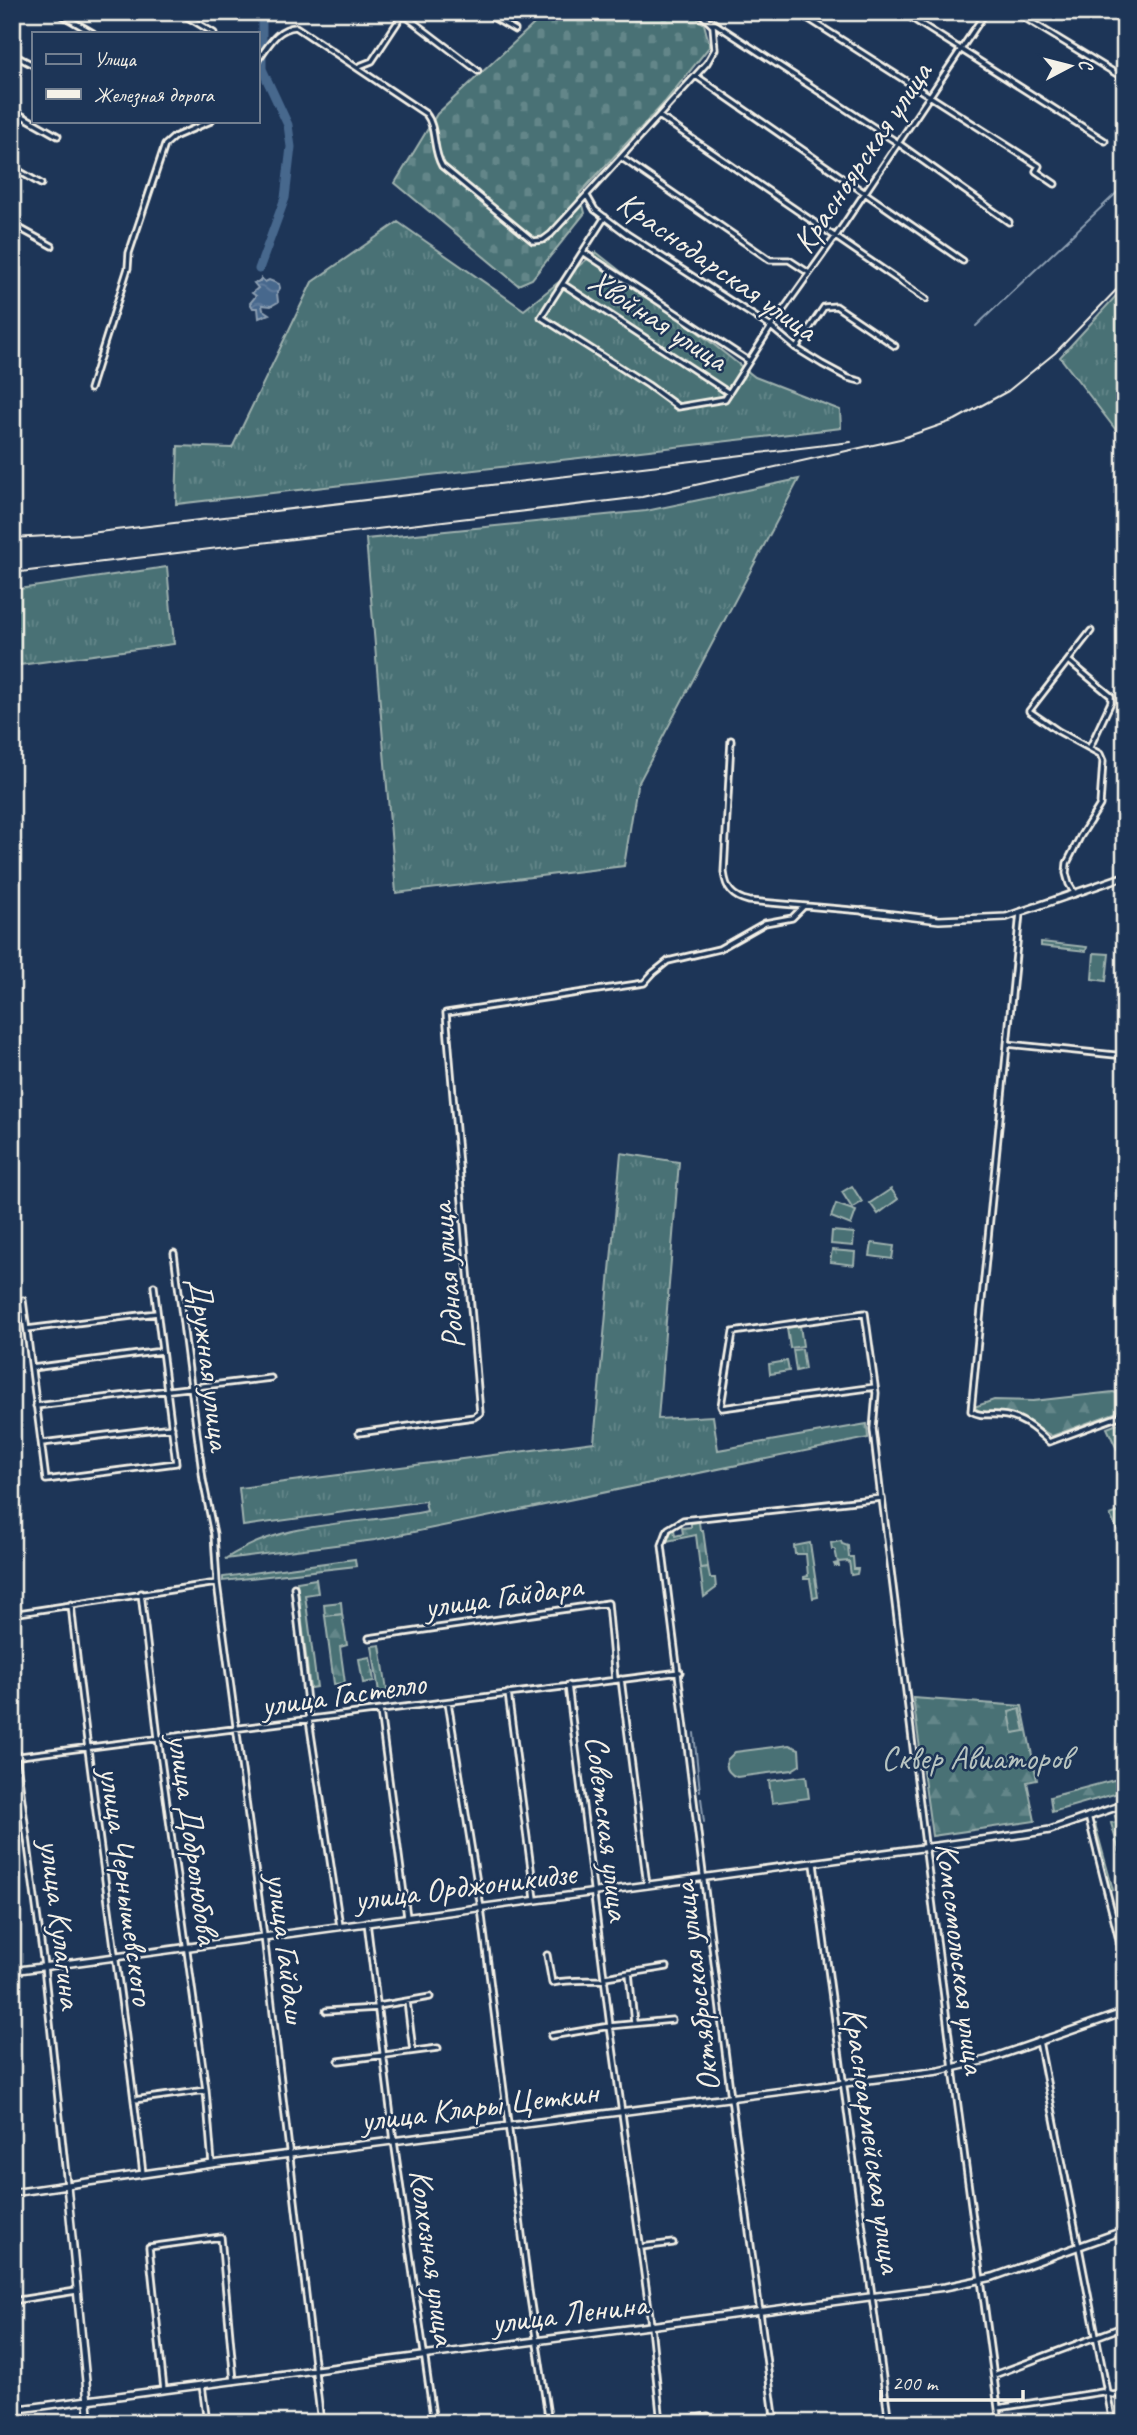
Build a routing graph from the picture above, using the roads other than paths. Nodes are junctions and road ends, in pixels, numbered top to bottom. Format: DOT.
graph roads {
  1 [pos="57,12"];
  2 [pos="179,12"];
  3 [pos="484,12"];
  4 [pos="699,12"];
  5 [pos="798,12"];
  6 [pos="902,12"];
  7 [pos="986,12"];
  8 [pos="1015,12"];
  9 [pos="403,13"];
  10 [pos="515,30"];
  11 [pos="91,32"];
  12 [pos="212,32"];
  13 [pos="961,50"];
  14 [pos="12,54"];
  15 [pos="259,58"];
  16 [pos="32,64"];
  17 [pos="357,68"];
  18 [pos="478,71"];
  19 [pos="696,76"];
  20 [pos="1125,79"];
  21 [pos="930,95"];
  22 [pos="12,110"];
  23 [pos="659,116"];
  24 [pos="32,121"];
  25 [pos="33,122"];
  26 [pos="209,122"];
  27 [pos="58,136"];
  28 [pos="1105,141"];
  29 [pos="898,143"];
  30 [pos="622,158"];
  31 [pos="12,167"];
  32 [pos="41,184"];
  33 [pos="1055,184"];
  34 [pos="865,192"];
  35 [pos="587,196"];
  36 [pos="605,217"];
  37 [pos="1009,222"];
  38 [pos="12,224"];
  39 [pos="836,236"];
  40 [pos="52,247"];
  41 [pos="583,252"];
  42 [pos="963,261"];
  43 [pos="809,273"];
  44 [pos="563,284"];
  45 [pos="926,299"];
  46 [pos="771,327"];
  47 [pos="895,345"];
  48 [pos="796,348"];
  49 [pos="749,361"];
  50 [pos="860,381"];
  51 [pos="90,389"];
  52 [pos="729,393"];
  53 [pos="1091,631"];
  54 [pos="1069,661"];
  55 [pos="731,740"];
  56 [pos="1090,747"];
  57 [pos="1125,876"];
  58 [pos="1075,894"];
  59 [pos="804,906"];
  60 [pos="863,911"];
  61 [pos="1020,914"];
  62 [pos="1007,1044"];
  63 [pos="1125,1056"];
  64 [pos="174,1253"];
  65 [pos="154,1286"];
  66 [pos="23,1300"];
  67 [pos="157,1313"];
  68 [pos="27,1329"];
  69 [pos="162,1351"];
  70 [pos="32,1368"];
  71 [pos="271,1378"];
  72 [pos="191,1387"];
  73 [pos="875,1387"];
  74 [pos="167,1390"];
  75 [pos="36,1406"];
  76 [pos="1125,1414"];
  77 [pos="172,1427"];
  78 [pos="359,1433"];
  79 [pos="41,1443"];
  80 [pos="203,1480"];
  81 [pos="882,1498"];
  82 [pos="217,1583"];
  83 [pos="295,1587"];
  84 [pos="141,1593"];
  85 [pos="71,1604"];
  86 [pos="12,1614"];
  87 [pos="369,1638"];
  88 [pos="680,1672"];
  89 [pos="618,1680"];
  90 [pos="568,1685"];
  91 [pos="508,1693"];
  92 [pos="448,1702"];
  93 [pos="380,1710"];
  94 [pos="309,1720"];
  95 [pos="12,1725"];
  96 [pos="238,1730"];
  97 [pos="158,1738"];
  98 [pos="86,1747"];
  99 [pos="14,1757"];
  100 [pos="1125,1804"];
  101 [pos="1088,1816"];
  102 [pos="925,1848"];
  103 [pos="814,1864"];
  104 [pos="705,1878"];
  105 [pos="648,1886"];
  106 [pos="594,1893"];
  107 [pos="535,1900"];
  108 [pos="481,1908"];
  109 [pos="407,1917"];
  110 [pos="367,1922"];
  111 [pos="340,1926"];
  112 [pos="264,1936"];
  113 [pos="188,1946"];
  114 [pos="547,1955"];
  115 [pos="116,1957"];
  116 [pos="1125,1964"];
  117 [pos="44,1966"];
  118 [pos="667,1967"];
  119 [pos="12,1970"];
  120 [pos="629,1973"];
  121 [pos="605,1979"];
  122 [pos="430,1997"];
  123 [pos="407,2001"];
  124 [pos="378,2007"];
  125 [pos="326,2011"];
  126 [pos="1125,2012"];
  127 [pos="672,2020"];
  128 [pos="634,2024"];
  129 [pos="610,2026"];
  130 [pos="551,2036"];
  131 [pos="1040,2041"];
  132 [pos="438,2048"];
  133 [pos="413,2052"];
  134 [pos="385,2055"];
  135 [pos="339,2061"];
  136 [pos="953,2069"];
  137 [pos="844,2084"];
  138 [pos="206,2090"];
  139 [pos="731,2098"];
  140 [pos="134,2100"];
  141 [pos="623,2112"];
  142 [pos="509,2126"];
  143 [pos="394,2141"];
  144 [pos="290,2154"];
  145 [pos="212,2164"];
  146 [pos="142,2174"];
  147 [pos="67,2185"];
  148 [pos="12,2193"];
  149 [pos="1125,2230"];
  150 [pos="673,2243"];
  151 [pos="641,2247"];
  152 [pos="1079,2247"];
  153 [pos="981,2280"];
  154 [pos="76,2291"];
  155 [pos="872,2297"];
  156 [pos="12,2301"];
  157 [pos="760,2312"];
  158 [pos="651,2326"];
  159 [pos="1125,2326"];
  160 [pos="1096,2337"];
  161 [pos="538,2340"];
  162 [pos="425,2355"];
  163 [pos="314,2370"];
  164 [pos="994,2375"];
  165 [pos="234,2381"];
  166 [pos="202,2385"];
  167 [pos="164,2390"];
  168 [pos="1107,2393"];
  169 [pos="1125,2393"];
  170 [pos="88,2400"];
  171 [pos="998,2408"];
  172 [pos="12,2410"];
  173 [pos="708,2416"];
  174 [pos="90,2423"];
  175 [pos="207,2423"];
  176 [pos="321,2423"];
  177 [pos="434,2423"];
  178 [pos="549,2423"];
  179 [pos="662,2423"];
  180 [pos="775,2423"];
  181 [pos="889,2423"];
  182 [pos="1000,2423"];
  183 [pos="1113,2423"];
  1 -- 11 [label="street"];
  2 -- 12 [label="street"];
  3 -- 10 [label="street"];
  4 -- 19 [label="street"];
  4 -- 29 [label="street"];
  5 -- 21 [label="street"];
  6 -- 13 [label="street"];
  7 -- 13 [label="street, Красноярская улица"];
  8 -- 20 [label="street"];
  9 -- 17 [label="street"];
  9 -- 18 [label="street"];
  13 -- 21 [label="street, Красноярская улица"];
  13 -- 28 [label="street"];
  14 -- 16 [label="street"];
  15 -- 17 [label="street, Краснодарская улица"];
  17 -- 35 [label="street, Краснодарская улица"];
  19 -- 23 [label="street"];
  19 -- 34 [label="street"];
  21 -- 29 [label="street, Красноярская улица"];
  21 -- 33 [label="street"];
  22 -- 24 [label="street"];
  23 -- 30 [label="street"];
  23 -- 39 [label="street"];
  25 -- 27 [label="street"];
  26 -- 51 [label="street"];
  29 -- 34 [label="street, Красноярская улица"];
  29 -- 37 [label="street"];
  30 -- 35 [label="street"];
  30 -- 43 [label="street"];
  31 -- 32 [label="street"];
  34 -- 39 [label="street, Красноярская улица"];
  34 -- 42 [label="street"];
  35 -- 36 [label="street, Краснодарская улица"];
  36 -- 41 [label="street"];
  36 -- 46 [label="street, Краснодарская улица"];
  38 -- 40 [label="street"];
  39 -- 43 [label="street, Красноярская улица"];
  39 -- 45 [label="street"];
  41 -- 44 [label="street"];
  41 -- 49 [label="street"];
  43 -- 46 [label="street, Красноярская улица"];
  44 -- 52 [label="street, Хвойная улица"];
  44 -- 52 [label="street, Красноярская улица"];
  46 -- 48 [label="street, Краснодарская улица"];
  46 -- 49 [label="street, Красноярская улица"];
  47 -- 48 [label="street"];
  48 -- 50 [label="street, Краснодарская улица"];
  49 -- 52 [label="street, Красноярская улица"];
  53 -- 54 [label="street"];
  54 -- 56 [label="street"];
  54 -- 56 [label="street"];
  55 -- 59 [label="street"];
  56 -- 58 [label="street"];
  57 -- 58 [label="street"];
  58 -- 61 [label="street"];
  59 -- 60 [label="street"];
  59 -- 78 [label="street, Родная улица"];
  60 -- 61 [label="street"];
  61 -- 62 [label="street"];
  62 -- 63 [label="street"];
  62 -- 76 [label="street"];
  64 -- 72 [label="street, Дружная улица"];
  65 -- 67 [label="street"];
  66 -- 68 [label="street"];
  67 -- 68 [label="street"];
  67 -- 69 [label="street"];
  68 -- 70 [label="street"];
  69 -- 70 [label="street"];
  69 -- 74 [label="street"];
  70 -- 75 [label="street"];
  71 -- 72 [label="street"];
  72 -- 74 [label="street"];
  72 -- 80 [label="street, Дружная улица"];
  73 -- 73 [label="street, Комсомольская улица"];
  73 -- 81 [label="street, Комсомольская улица"];
  74 -- 75 [label="street"];
  74 -- 77 [label="street"];
  75 -- 79 [label="street"];
  77 -- 79 [label="street"];
  77 -- 79 [label="street"];
  80 -- 82 [label="street, улица Гайдаш"];
  81 -- 88 [label="street, Октябрьская улица"];
  81 -- 102 [label="street, Комсомольская улица"];
  82 -- 84 [label="street"];
  82 -- 96 [label="street, улица Гайдаш"];
  83 -- 94 [label="street"];
  84 -- 85 [label="street"];
  84 -- 97 [label="street, улица Добролюбова"];
  85 -- 86 [label="street"];
  85 -- 98 [label="street, улица Чернышевского"];
  87 -- 89 [label="street, улица Гайдара"];
  88 -- 89 [label="street, улица Гастелло"];
  88 -- 104 [label="street, Октябрьская улица"];
  89 -- 90 [label="street, улица Гастелло"];
  89 -- 105 [label="street"];
  90 -- 91 [label="street, улица Гастелло"];
  90 -- 106 [label="street, Советская улица"];
  91 -- 92 [label="street, улица Гастелло"];
  91 -- 107 [label="street"];
  92 -- 93 [label="street, улица Гастелло"];
  92 -- 108 [label="street"];
  93 -- 94 [label="street, улица Гастелло"];
  93 -- 109 [label="street"];
  94 -- 96 [label="street, улица Гастелло"];
  94 -- 111 [label="street"];
  95 -- 99 [label="street, улица Кулагина"];
  96 -- 97 [label="street, улица Гастелло"];
  96 -- 112 [label="street, улица Гайдаш"];
  97 -- 98 [label="street, улица Гастелло"];
  97 -- 113 [label="street, улица Добролюбова"];
  98 -- 99 [label="street, улица Гастелло"];
  98 -- 115 [label="street, улица Чернышевского"];
  99 -- 117 [label="street, улица Кулагина"];
  100 -- 101 [label="street, улица Орджоникидзе"];
  101 -- 102 [label="street, улица Орджоникидзе"];
  101 -- 116 [label="street"];
  102 -- 103 [label="street, улица Орджоникидзе"];
  102 -- 136 [label="street, Комсомольская улица"];
  103 -- 104 [label="street, улица Орджоникидзе"];
  103 -- 137 [label="street, Красноармейская улица"];
  104 -- 105 [label="street, улица Орджоникидзе"];
  104 -- 139 [label="street, Октябрьская улица"];
  105 -- 106 [label="street, улица Орджоникидзе"];
  106 -- 107 [label="street, улица Орджоникидзе"];
  106 -- 121 [label="street, Советская улица"];
  107 -- 108 [label="street, улица Орджоникидзе"];
  108 -- 109 [label="street, улица Орджоникидзе"];
  108 -- 142 [label="street"];
  109 -- 110 [label="street, улица Орджоникидзе"];
  110 -- 111 [label="street, улица Орджоникидзе"];
  110 -- 124 [label="street, Колхозная улица"];
  111 -- 112 [label="street, улица Орджоникидзе"];
  112 -- 113 [label="street, улица Орджоникидзе"];
  112 -- 144 [label="street, улица Гайдаш"];
  113 -- 115 [label="street, улица Орджоникидзе"];
  113 -- 138 [label="street, улица Добролюбова"];
  114 -- 121 [label="street"];
  115 -- 117 [label="street, улица Орджоникидзе"];
  115 -- 140 [label="street, улица Чернышевского"];
  117 -- 119 [label="street, улица Орджоникидзе"];
  117 -- 147 [label="street, улица Кулагина"];
  118 -- 120 [label="street"];
  120 -- 121 [label="street"];
  120 -- 128 [label="street"];
  121 -- 129 [label="street, Советская улица"];
  122 -- 123 [label="street"];
  123 -- 124 [label="street"];
  123 -- 133 [label="street"];
  124 -- 125 [label="street"];
  124 -- 134 [label="street, Колхозная улица"];
  126 -- 131 [label="street, улица Клары Цеткин"];
  127 -- 128 [label="street"];
  128 -- 129 [label="street"];
  129 -- 130 [label="street"];
  129 -- 141 [label="street, Советская улица"];
  131 -- 136 [label="street, улица Клары Цеткин"];
  131 -- 152 [label="street"];
  132 -- 133 [label="street"];
  133 -- 134 [label="street"];
  134 -- 135 [label="street"];
  134 -- 143 [label="street, Колхозная улица"];
  136 -- 137 [label="street, улица Клары Цеткин"];
  136 -- 153 [label="street, Комсомольская улица"];
  137 -- 139 [label="street, улица Клары Цеткин"];
  137 -- 155 [label="street, Красноармейская улица"];
  138 -- 140 [label="street"];
  138 -- 145 [label="street, улица Добролюбова"];
  139 -- 141 [label="street, улица Клары Цеткин"];
  139 -- 157 [label="street, Октябрьская улица"];
  140 -- 146 [label="street, улица Чернышевского"];
  141 -- 142 [label="street, улица Клары Цеткин"];
  141 -- 151 [label="street, Советская улица"];
  142 -- 143 [label="street, улица Клары Цеткин"];
  142 -- 161 [label="street"];
  143 -- 144 [label="street, улица Клары Цеткин"];
  143 -- 162 [label="street, Колхозная улица"];
  144 -- 145 [label="street, улица Клары Цеткин"];
  144 -- 163 [label="street, улица Гайдаш"];
  145 -- 146 [label="street, улица Клары Цеткин"];
  146 -- 147 [label="street, улица Клары Цеткин"];
  147 -- 148 [label="street, улица Клары Цеткин"];
  147 -- 154 [label="street, улица Кулагина"];
  149 -- 152 [label="street, улица Ленина"];
  150 -- 151 [label="street"];
  151 -- 158 [label="street, Советская улица"];
  152 -- 153 [label="street, улица Ленина"];
  152 -- 160 [label="street"];
  153 -- 155 [label="street, улица Ленина"];
  153 -- 164 [label="street, Комсомольская улица"];
  154 -- 156 [label="street"];
  154 -- 170 [label="street, улица Кулагина"];
  155 -- 157 [label="street, улица Ленина"];
  155 -- 181 [label="street, Красноармейская улица"];
  157 -- 158 [label="street, улица Ленина"];
  157 -- 180 [label="street, Октябрьская улица"];
  158 -- 161 [label="street, улица Ленина"];
  158 -- 179 [label="street, Советская улица"];
  159 -- 160 [label="street"];
  160 -- 164 [label="street"];
  160 -- 168 [label="street"];
  161 -- 162 [label="street, улица Ленина"];
  161 -- 178 [label="street"];
  162 -- 163 [label="street, улица Ленина"];
  162 -- 177 [label="street, Колхозная улица"];
  163 -- 165 [label="street, улица Ленина"];
  163 -- 176 [label="street, улица Гайдаш"];
  164 -- 171 [label="street, Комсомольская улица"];
  165 -- 166 [label="street, улица Ленина"];
  165 -- 167 [label="street"];
  166 -- 167 [label="street, улица Ленина"];
  166 -- 175 [label="street"];
  167 -- 170 [label="street, улица Ленина"];
  168 -- 169 [label="street"];
  168 -- 171 [label="street"];
  168 -- 183 [label="street"];
  170 -- 172 [label="street, улица Ленина"];
  170 -- 174 [label="street, улица Кулагина"];
  171 -- 182 [label="street, Комсомольская улица"];
  173 -- 179 [label="street, Советская улица"];
}
